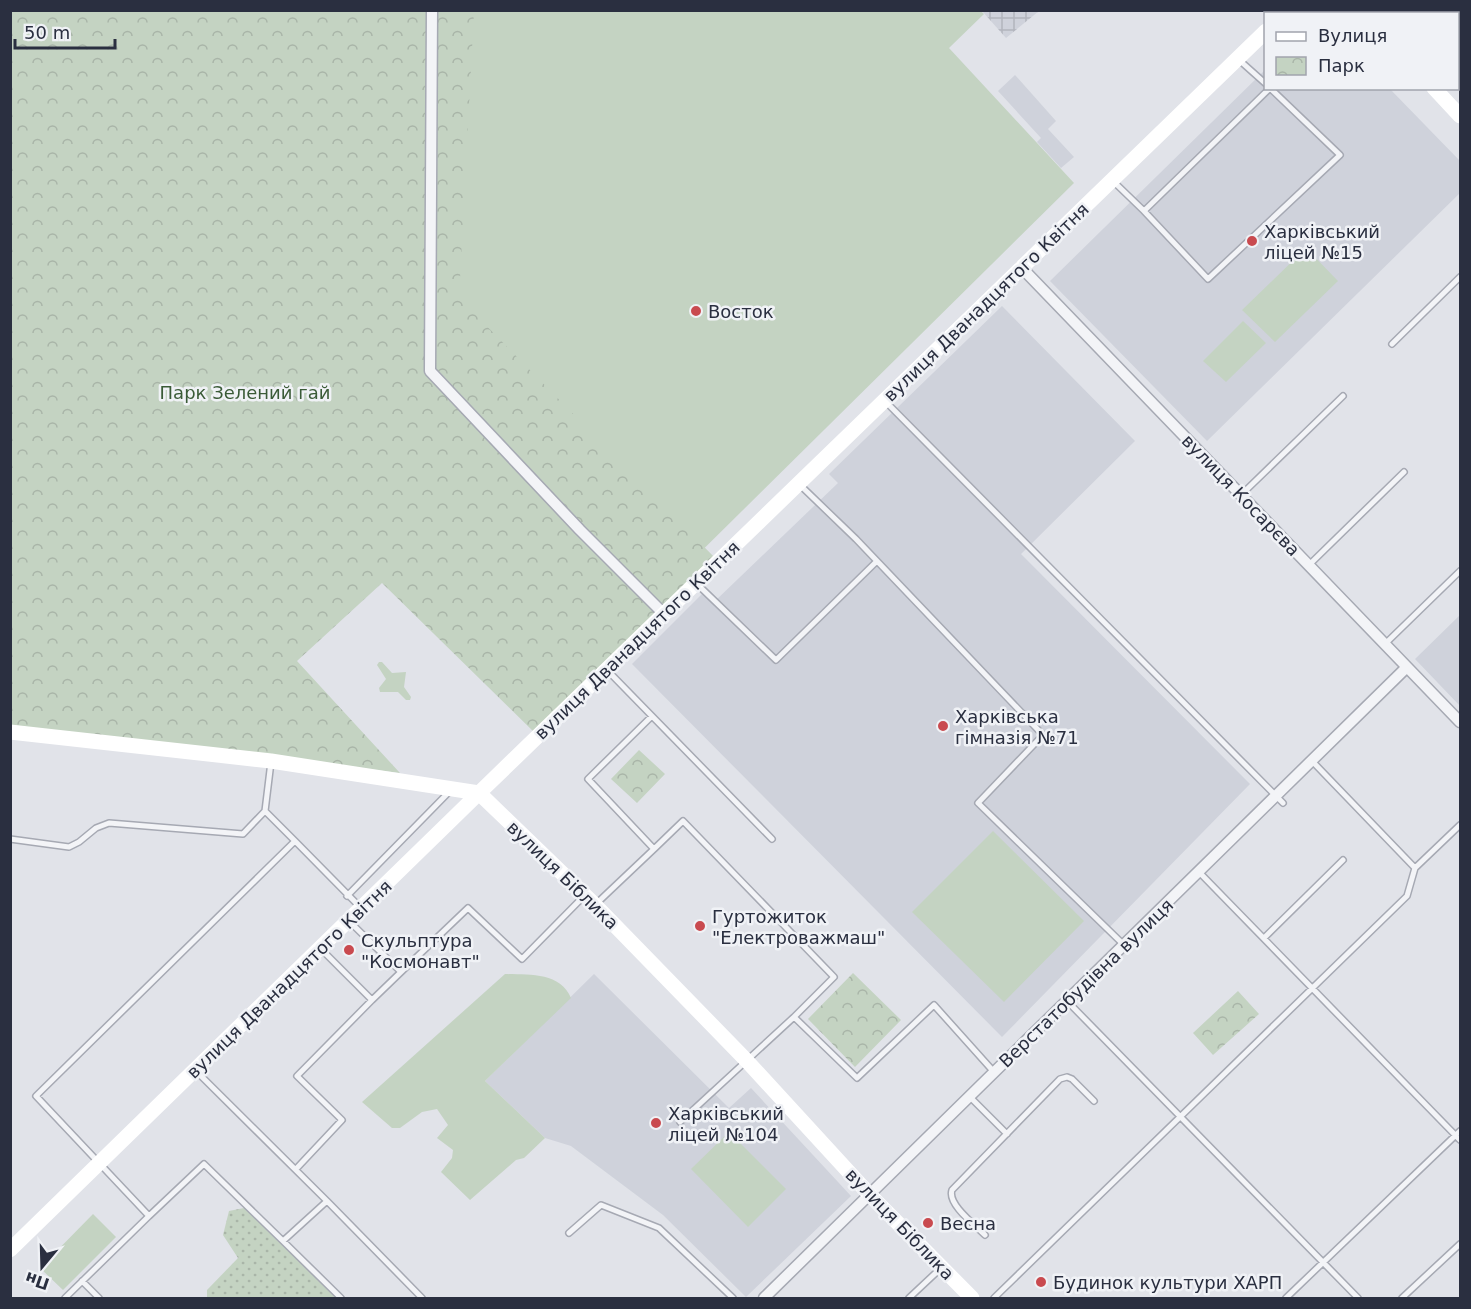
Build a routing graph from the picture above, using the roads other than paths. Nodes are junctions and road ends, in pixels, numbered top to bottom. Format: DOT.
graph roads {
  1 [pos="432,10"];
  2 [pos="1264,33"];
  3 [pos="1237,58"];
  4 [pos="1264,82"];
  5 [pos="1268,90"];
  6 [pos="1272,90"];
  7 [pos="1436,90"];
  8 [pos="1461,116"];
  9 [pos="1112,180"];
  10 [pos="1144,211"];
  11 [pos="1022,267"];
  12 [pos="1461,277"];
  13 [pos="1392,344"];
  14 [pos="1343,396"];
  15 [pos="884,400"];
  16 [pos="1404,472"];
  17 [pos="799,483"];
  18 [pos="1241,495"];
  19 [pos="876,562"];
  20 [pos="1309,565"];
  21 [pos="1461,571"];
  22 [pos="696,583"];
  23 [pos="664,614"];
  24 [pos="1385,644"];
  25 [pos="1407,667"];
  26 [pos="606,669"];
  27 [pos="652,716"];
  28 [pos="1461,722"];
  29 [pos="10,732"];
  30 [pos="271,761"];
  31 [pos="1312,761"];
  32 [pos="452,789"];
  33 [pos="479,793"];
  34 [pos="1279,800"];
  35 [pos="265,811"];
  36 [pos="1461,825"];
  37 [pos="10,839"];
  38 [pos="772,839"];
  39 [pos="295,841"];
  40 [pos="654,849"];
  41 [pos="1343,860"];
  42 [pos="1415,868"];
  43 [pos="1199,872"];
  44 [pos="347,896"];
  45 [pos="590,900"];
  46 [pos="361,908"];
  47 [pos="348,920"];
  48 [pos="1264,938"];
  49 [pos="1124,945"];
  50 [pos="320,948"];
  51 [pos="401,972"];
  52 [pos="1313,987"];
  53 [pos="372,1000"];
  54 [pos="1067,1001"];
  55 [pos="794,1017"];
  56 [pos="746,1060"];
  57 [pos="195,1070"];
  58 [pos="994,1072"];
  59 [pos="969,1096"];
  60 [pos="1094,1101"];
  61 [pos="680,1122"];
  62 [pos="1461,1131"];
  63 [pos="1007,1134"];
  64 [pos="1461,1140"];
  65 [pos="99,1164"];
  66 [pos="296,1169"];
  67 [pos="869,1194"];
  68 [pos="327,1201"];
  69 [pos="150,1216"];
  70 [pos="569,1233"];
  71 [pos="985,1235"];
  72 [pos="283,1241"];
  73 [pos="1461,1244"];
  74 [pos="10,1250"];
  75 [pos="942,1266"];
  76 [pos="82,1281"];
  77 [pos="65,1299"];
  78 [pos="99,1299"];
  79 [pos="341,1299"];
  80 [pos="422,1299"];
  81 [pos="733,1299"];
  82 [pos="765,1299"];
  83 [pos="909,1299"];
  84 [pos="972,1299"];
  85 [pos="994,1299"];
  86 [pos="1286,1299"];
  87 [pos="1358,1299"];
  88 [pos="1402,1299"];
  1 -- 23 [label="street"];
  2 -- 3 [label="street, вулиця Дванадцятого Квітня"];
  3 -- 4 [label="lane"];
  3 -- 9 [label="street, вулиця Дванадцятого Квітня"];
  5 -- 10 [label="lane"];
  6 -- 10 [label="lane"];
  7 -- 8 [label="street"];
  9 -- 10 [label="lane"];
  9 -- 11 [label="street, вулиця Дванадцятого Квітня"];
  11 -- 15 [label="street, вулиця Дванадцятого Квітня"];
  11 -- 18 [label="street, вулиця Косарєва"];
  12 -- 13 [label="lane"];
  14 -- 18 [label="lane"];
  15 -- 17 [label="street, вулиця Дванадцятого Квітня"];
  15 -- 34 [label="lane"];
  16 -- 20 [label="lane"];
  17 -- 19 [label="lane"];
  17 -- 22 [label="street, вулиця Дванадцятого Квітня"];
  18 -- 20 [label="street, вулиця Косарєва"];
  19 -- 22 [label="lane"];
  19 -- 49 [label="lane"];
  20 -- 24 [label="street, вулиця Косарєва"];
  21 -- 24 [label="lane"];
  22 -- 23 [label="street, вулиця Дванадцятого Квітня"];
  23 -- 26 [label="street, вулиця Дванадцятого Квітня"];
  24 -- 25 [label="street, вулиця Косарєва"];
  25 -- 28 [label="street, вулиця Косарєва"];
  25 -- 31 [label="street, Верстатобудівна вулиця"];
  26 -- 27 [label="lane"];
  26 -- 33 [label="street, вулиця Дванадцятого Квітня"];
  27 -- 38 [label="lane"];
  27 -- 40 [label="lane"];
  29 -- 30 [label="street"];
  30 -- 32 [label="street"];
  30 -- 35 [label="lane"];
  31 -- 34 [label="street, Верстатобудівна вулиця"];
  31 -- 42 [label="lane"];
  32 -- 33 [label="street"];
  32 -- 44 [label="lane"];
  33 -- 45 [label="street, вулиця Біблика"];
  33 -- 46 [label="street, вулиця Дванадцятого Квітня"];
  34 -- 43 [label="street, Верстатобудівна вулиця"];
  35 -- 37 [label="lane"];
  35 -- 39 [label="lane"];
  36 -- 42 [label="lane"];
  39 -- 44 [label="lane"];
  39 -- 65 [label="lane"];
  40 -- 45 [label="lane"];
  40 -- 55 [label="lane"];
  41 -- 48 [label="lane"];
  42 -- 52 [label="lane"];
  43 -- 48 [label="lane"];
  43 -- 49 [label="street, Верстатобудівна вулиця"];
  44 -- 46 [label="lane"];
  45 -- 51 [label="lane"];
  45 -- 56 [label="street, вулиця Біблика"];
  46 -- 47 [label="street, вулиця Дванадцятого Квітня"];
  47 -- 50 [label="street, вулиця Дванадцятого Квітня"];
  47 -- 51 [label="lane"];
  48 -- 52 [label="lane"];
  49 -- 54 [label="street, Верстатобудівна вулиця"];
  50 -- 53 [label="lane"];
  50 -- 57 [label="street, вулиця Дванадцятого Квітня"];
  51 -- 53 [label="lane"];
  52 -- 64 [label="lane"];
  52 -- 85 [label="lane"];
  53 -- 66 [label="lane"];
  54 -- 58 [label="street, Верстатобудівна вулиця"];
  54 -- 87 [label="lane"];
  55 -- 56 [label="lane"];
  55 -- 58 [label="lane"];
  56 -- 61 [label="lane"];
  56 -- 67 [label="street, вулиця Біблика"];
  57 -- 65 [label="street, вулиця Дванадцятого Квітня"];
  57 -- 66 [label="lane"];
  58 -- 59 [label="street, Верстатобудівна вулиця"];
  59 -- 63 [label="lane"];
  59 -- 67 [label="street, Верстатобудівна вулиця"];
  60 -- 63 [label="lane"];
  62 -- 86 [label="lane"];
  63 -- 71 [label="lane"];
  65 -- 69 [label="lane"];
  65 -- 74 [label="street, вулиця Дванадцятого Квітня"];
  66 -- 68 [label="lane"];
  67 -- 75 [label="street, вулиця Біблика"];
  67 -- 82 [label="street, Верстатобудівна вулиця"];
  68 -- 72 [label="lane"];
  68 -- 80 [label="lane"];
  69 -- 72 [label="lane"];
  69 -- 76 [label="lane"];
  70 -- 81 [label="lane"];
  72 -- 79 [label="lane"];
  73 -- 88 [label="lane"];
  75 -- 83 [label="lane"];
  75 -- 84 [label="street, вулиця Біблика"];
  76 -- 77 [label="lane"];
  76 -- 78 [label="lane"];
}
